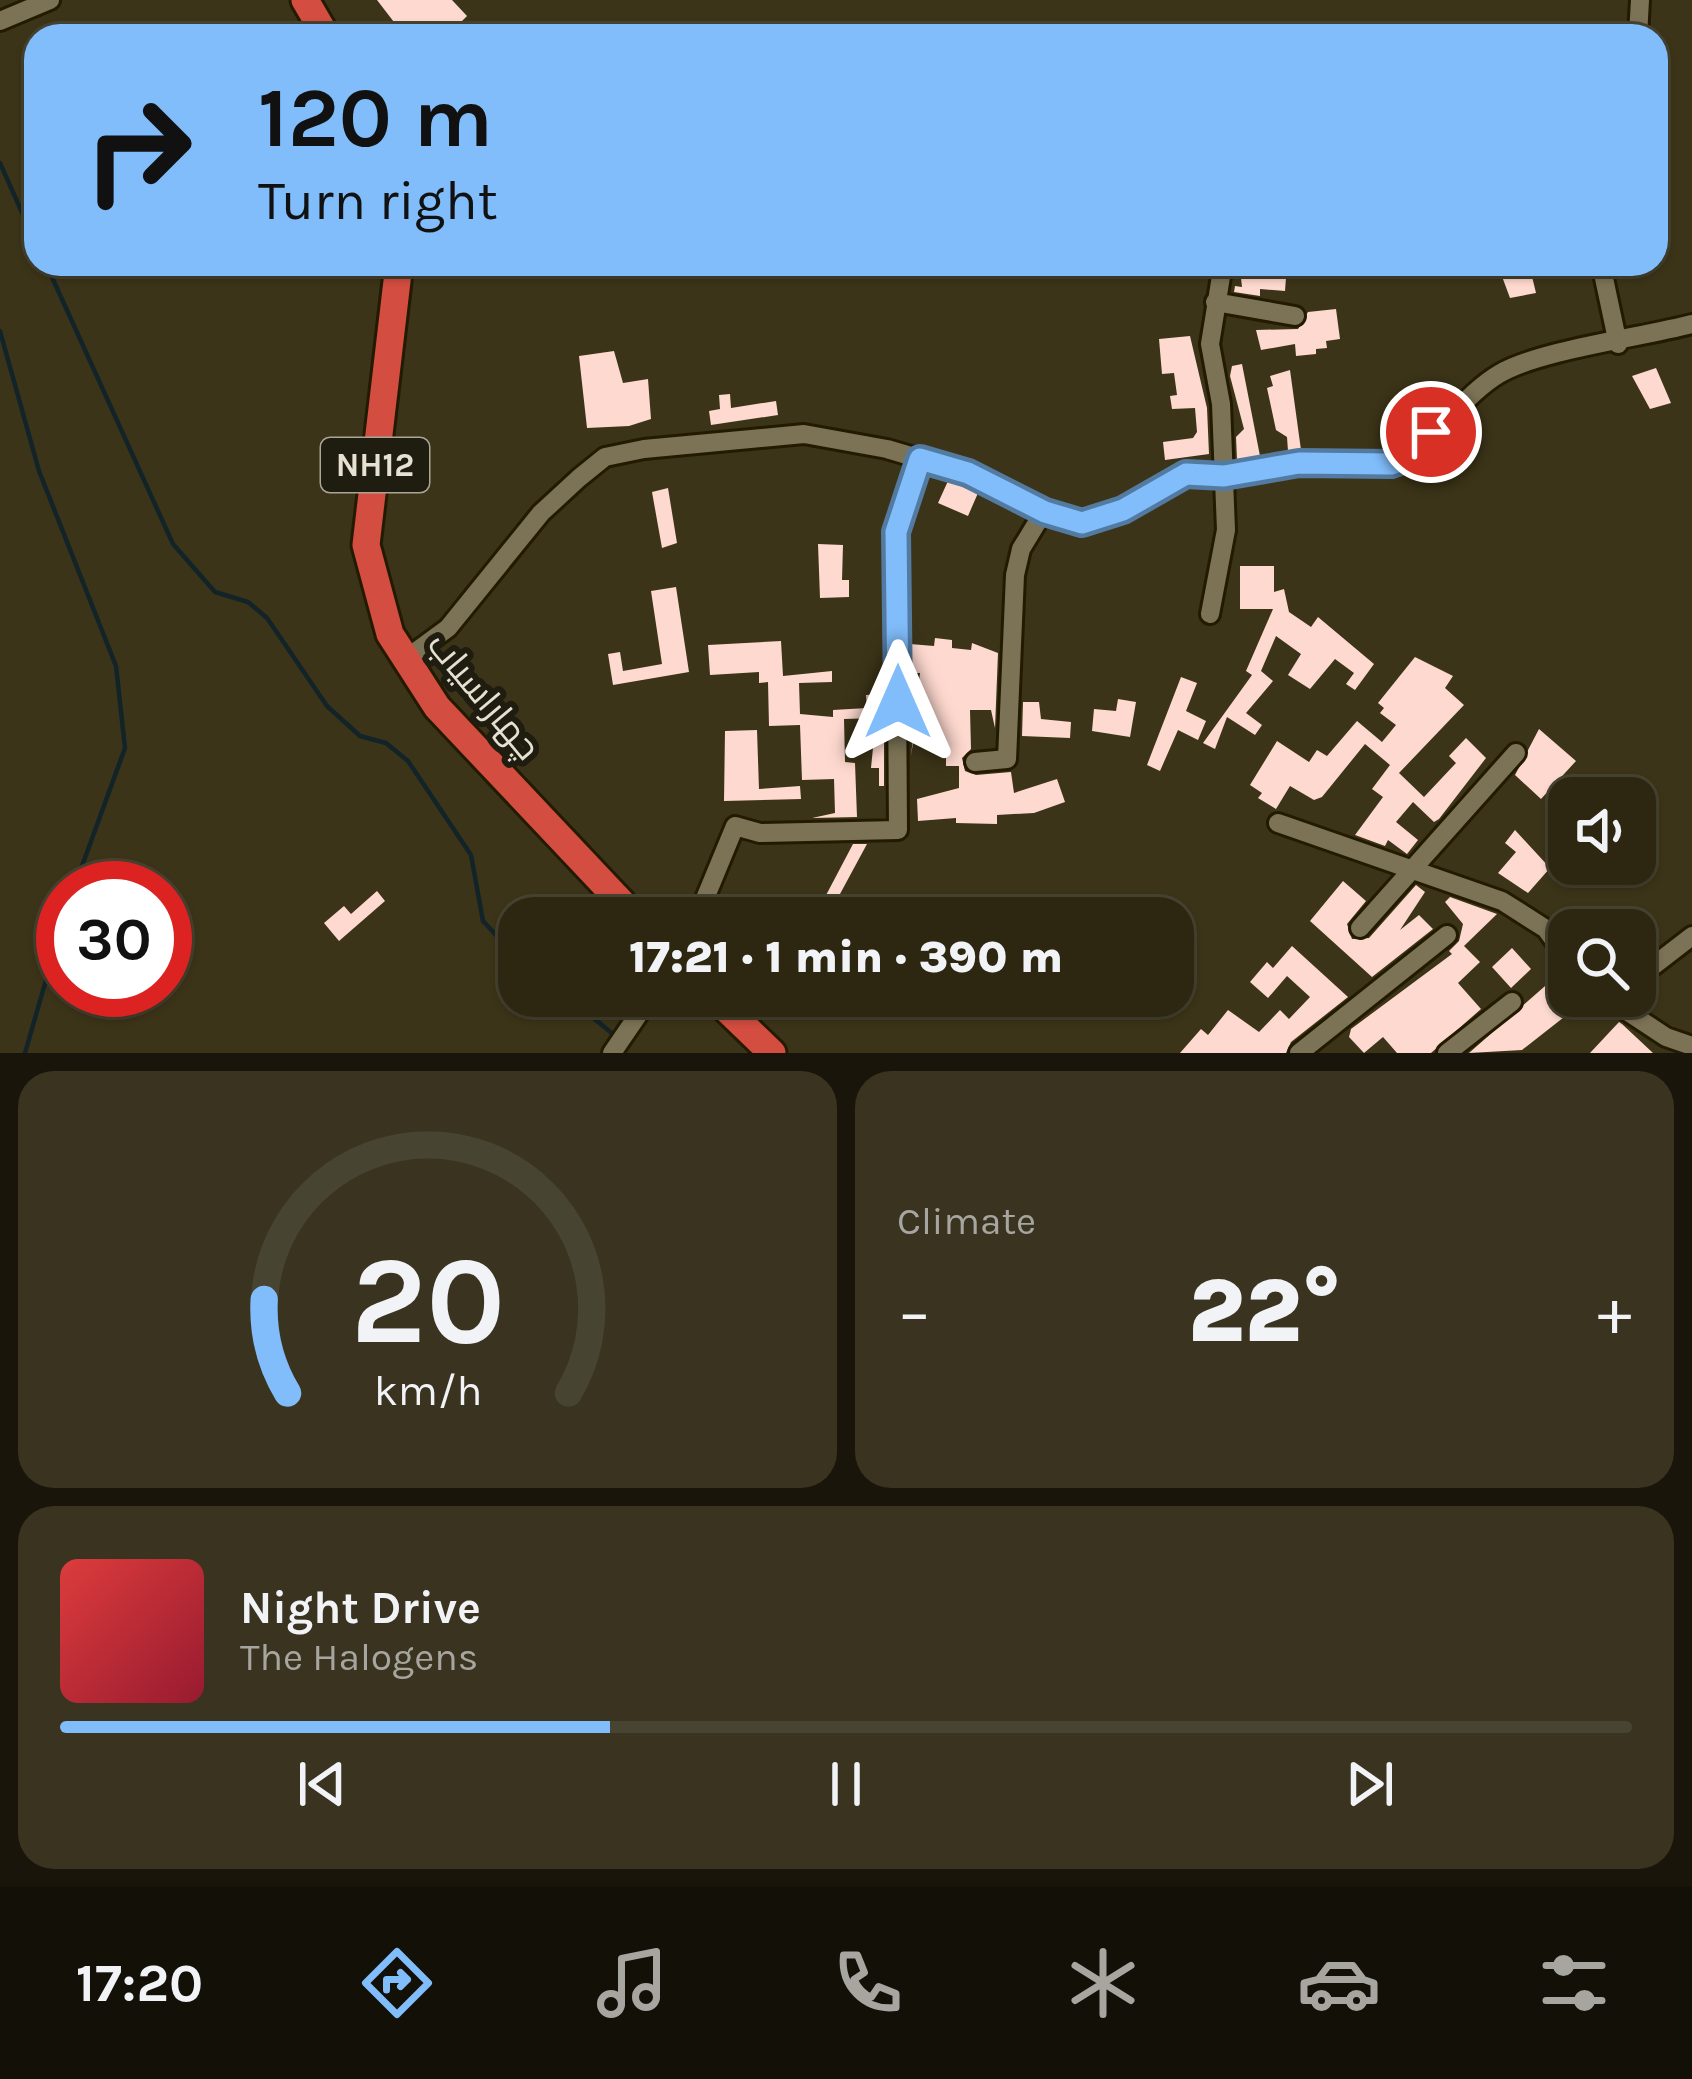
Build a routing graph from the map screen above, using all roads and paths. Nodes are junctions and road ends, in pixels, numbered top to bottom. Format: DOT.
graph roads {
  1 [pos="50,0"];
  2 [pos="0,21"];
  3 [pos="398,276"];
  4 [pos="1220,276"];
  5 [pos="1604,276"];
  6 [pos="1215,302"];
  7 [pos="1294,316"];
  8 [pos="1692,325"];
  9 [pos="1618,344"];
  10 [pos="920,459"];
  11 [pos="1224,476"];
  12 [pos="1045,512"];
  13 [pos="1210,614"];
  14 [pos="403,662"];
  15 [pos="1516,753"];
  16 [pos="976,762"];
  17 [pos="1278,823"];
  18 [pos="1411,867"];
  19 [pos="616,897"];
  20 [pos="706,897"];
  21 [pos="1360,928"];
  22 [pos="1548,932"];
  23 [pos="1447,935"];
  24 [pos="1692,936"];
  25 [pos="1656,964"];
  26 [pos="1512,1002"];
  27 [pos="637,1017"];
  28 [pos="735,1017"];
  29 [pos="1643,1017"];
  30 [pos="616,1046"];
  31 [pos="1692,1046"];
  32 [pos="772,1053"];
  33 [pos="1299,1053"];
  34 [pos="1447,1053"];
  1 -- 2 [label="street"];
  3 -- 14 [label="highway, چهاراسیاب / NH12"];
  4 -- 6 [label="street"];
  5 -- 9 [label="street"];
  6 -- 7 [label="street"];
  6 -- 11 [label="street"];
  8 -- 9 [label="street"];
  9 -- 11 [label="street"];
  10 -- 12 [label="street"];
  10 -- 14 [label="street"];
  10 -- 20 [label="street"];
  11 -- 12 [label="street"];
  11 -- 13 [label="street"];
  12 -- 16 [label="street"];
  14 -- 19 [label="highway, چهاراسیاب / NH12"];
  15 -- 18 [label="street"];
  17 -- 18 [label="street"];
  18 -- 21 [label="street"];
  18 -- 22 [label="street"];
  23 -- 33 [label="street"];
  24 -- 25 [label="street"];
  26 -- 34 [label="street"];
  27 -- 30 [label="street"];
  28 -- 32 [label="highway"];
  29 -- 31 [label="street"];
}
